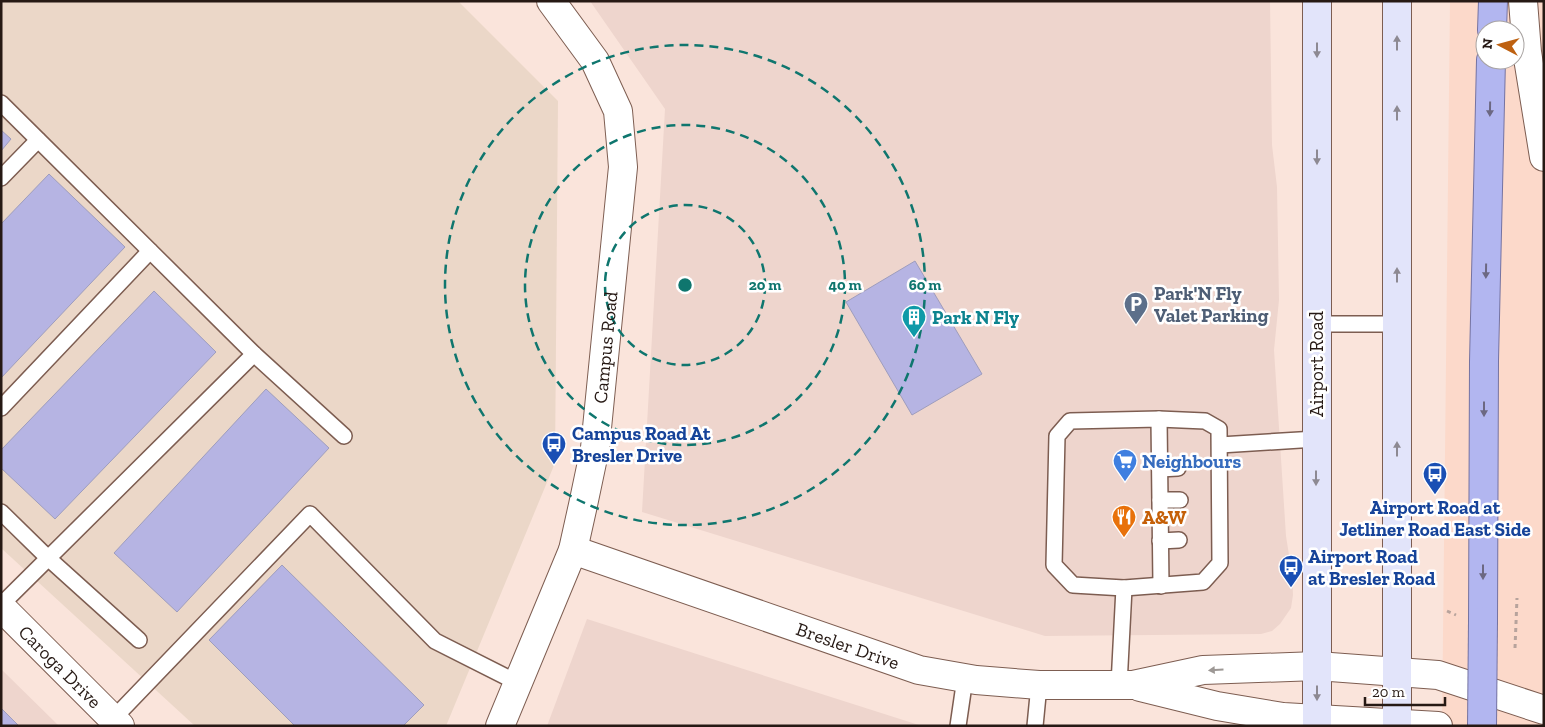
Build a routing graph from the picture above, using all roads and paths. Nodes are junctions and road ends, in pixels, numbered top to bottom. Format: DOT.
graph roads {
  1 [pos="552,1"];
  2 [pos="1317,1"];
  3 [pos="1397,1"];
  4 [pos="1513,1"];
  5 [pos="1522,1"];
  6 [pos="1492,17"];
  7 [pos="1491,70"];
  8 [pos="1,103"];
  9 [pos="38,140"];
  10 [pos="1544,157"];
  11 [pos="1,178"];
  12 [pos="150,251"];
  13 [pos="1317,324"];
  14 [pos="1397,324"];
  15 [pos="254,354"];
  16 [pos="1,408"];
  17 [pos="1159,419"];
  18 [pos="344,436"];
  19 [pos="1316,439"];
  20 [pos="1220,446"];
  21 [pos="1178,468"];
  22 [pos="1160,469"];
  23 [pos="1160,500"];
  24 [pos="1180,500"];
  25 [pos="1,512"];
  26 [pos="1179,540"];
  27 [pos="1160,541"];
  28 [pos="573,550"];
  29 [pos="48,558"];
  30 [pos="1161,586"];
  31 [pos="1124,588"];
  32 [pos="1517,598"];
  33 [pos="1,606"];
  34 [pos="139,640"];
  35 [pos="1515,648"];
  36 [pos="1317,666"];
  37 [pos="1397,672"];
  38 [pos="965,678"];
  39 [pos="518,683"];
  40 [pos="1039,685"];
  41 [pos="1126,685"];
  42 [pos="1544,710"];
  43 [pos="1317,722"];
  44 [pos="116,723"];
  45 [pos="1397,724"];
  46 [pos="500,726"];
  47 [pos="958,726"];
  48 [pos="1035,726"];
  49 [pos="1438,726"];
  50 [pos="1482,726"];
  1 -- 28 [label="street, Campus Road"];
  2 -- 13 [label="main road, Airport Road, one-way"];
  14 -- 3 [label="main road, one-way"];
  4 -- 6 [label="lane"];
  5 -- 10 [label="street"];
  7 -- 50 [label="highway, one-way, bridge"];
  8 -- 9 [label="lane"];
  9 -- 11 [label="lane"];
  9 -- 12 [label="lane"];
  12 -- 15 [label="lane"];
  12 -- 16 [label="lane"];
  13 -- 14 [label="lane"];
  13 -- 19 [label="main road, Airport Road"];
  37 -- 14 [label="main road, one-way"];
  15 -- 18 [label="lane"];
  15 -- 29 [label="lane"];
  17 -- 20 [label="lane"];
  17 -- 22 [label="lane"];
  17 -- 31 [label="lane"];
  19 -- 20 [label="lane"];
  19 -- 36 [label="main road, Airport Road, one-way"];
  20 -- 30 [label="lane"];
  21 -- 22 [label="lane"];
  22 -- 23 [label="lane"];
  23 -- 24 [label="lane"];
  23 -- 27 [label="lane"];
  25 -- 29 [label="lane"];
  26 -- 27 [label="lane"];
  27 -- 30 [label="lane"];
  28 -- 38 [label="street, Bresler Drive"];
  28 -- 39 [label="street, Campus Road"];
  29 -- 33 [label="lane"];
  29 -- 34 [label="lane"];
  30 -- 31 [label="lane"];
  31 -- 41 [label="lane"];
  32 -- 35 [label="path"];
  33 -- 44 [label="street, Caroga Drive"];
  36 -- 37 [label="street, Bresler Drive"];
  36 -- 41 [label="street, Bresler Drive, one-way"];
  36 -- 43 [label="main road, Airport Road, one-way"];
  37 -- 42 [label="street, Bresler Drive"];
  37 -- 45 [label="main road"];
  38 -- 40 [label="street, Bresler Drive"];
  38 -- 47 [label="lane"];
  39 -- 44 [label="lane"];
  39 -- 46 [label="street, Campus Road"];
  40 -- 41 [label="street, Bresler Drive"];
  40 -- 48 [label="lane"];
  41 -- 43 [label="street, Bresler Drive"];
  43 -- 45 [label="street, Bresler Drive"];
  45 -- 49 [label="street, Bresler Drive"];
}
